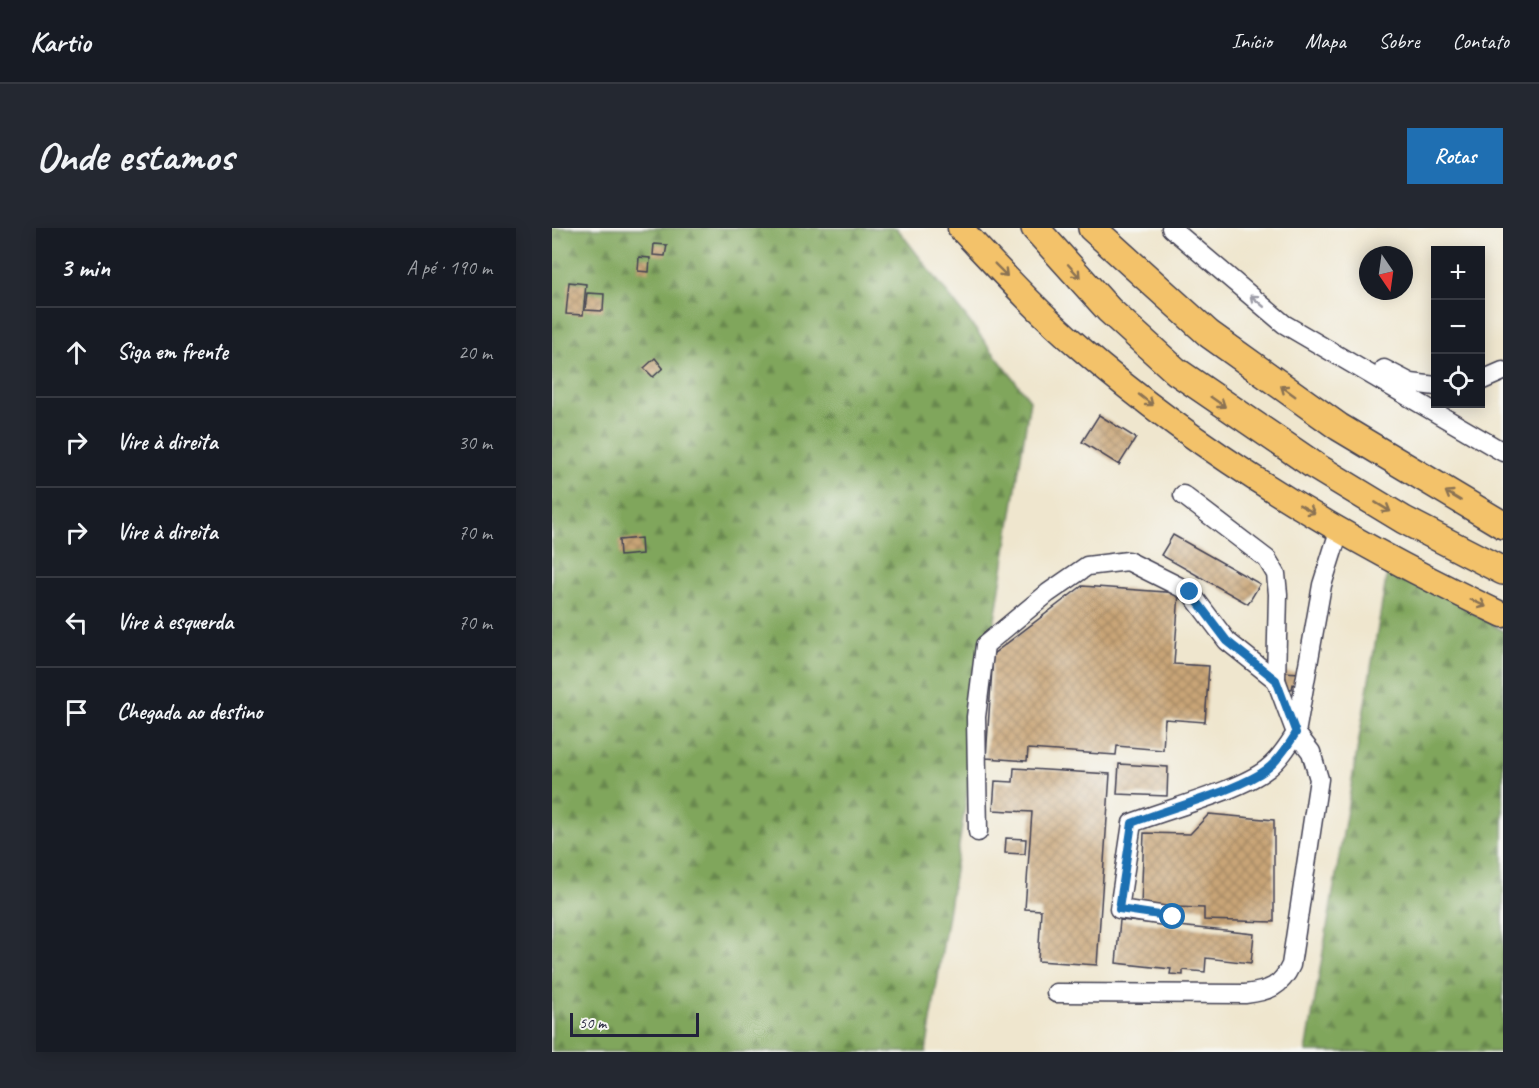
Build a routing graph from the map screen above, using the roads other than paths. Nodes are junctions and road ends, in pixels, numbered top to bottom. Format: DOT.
graph roads {
  1 [pos="960,228"];
  2 [pos="1035,228"];
  3 [pos="1092,228"];
  4 [pos="1171,228"];
  5 [pos="1284,324"];
  6 [pos="1503,371"];
  7 [pos="1485,379"];
  8 [pos="1431,385"];
  9 [pos="1503,452"];
  10 [pos="1183,495"];
  11 [pos="1503,525"];
  12 [pos="1340,528"];
  13 [pos="1503,571"];
  14 [pos="1503,615"];
  15 [pos="1276,680"];
  16 [pos="1296,733"];
  17 [pos="978,832"];
  18 [pos="1173,917"];
  19 [pos="1056,993"];
  1 -- 12 [label="main road, one-way"];
  2 -- 13 [label="highway, one-way"];
  11 -- 3 [label="highway, one-way"];
  5 -- 4 [label="street, one-way"];
  5 -- 8 [label="street"];
  5 -- 9 [label="street"];
  6 -- 7 [label="street"];
  10 -- 15 [label="street"];
  12 -- 14 [label="main road, one-way"];
  12 -- 16 [label="street"];
  15 -- 16 [label="street"];
  15 -- 17 [label="street"];
  16 -- 18 [label="street"];
  16 -- 19 [label="street"];
}
